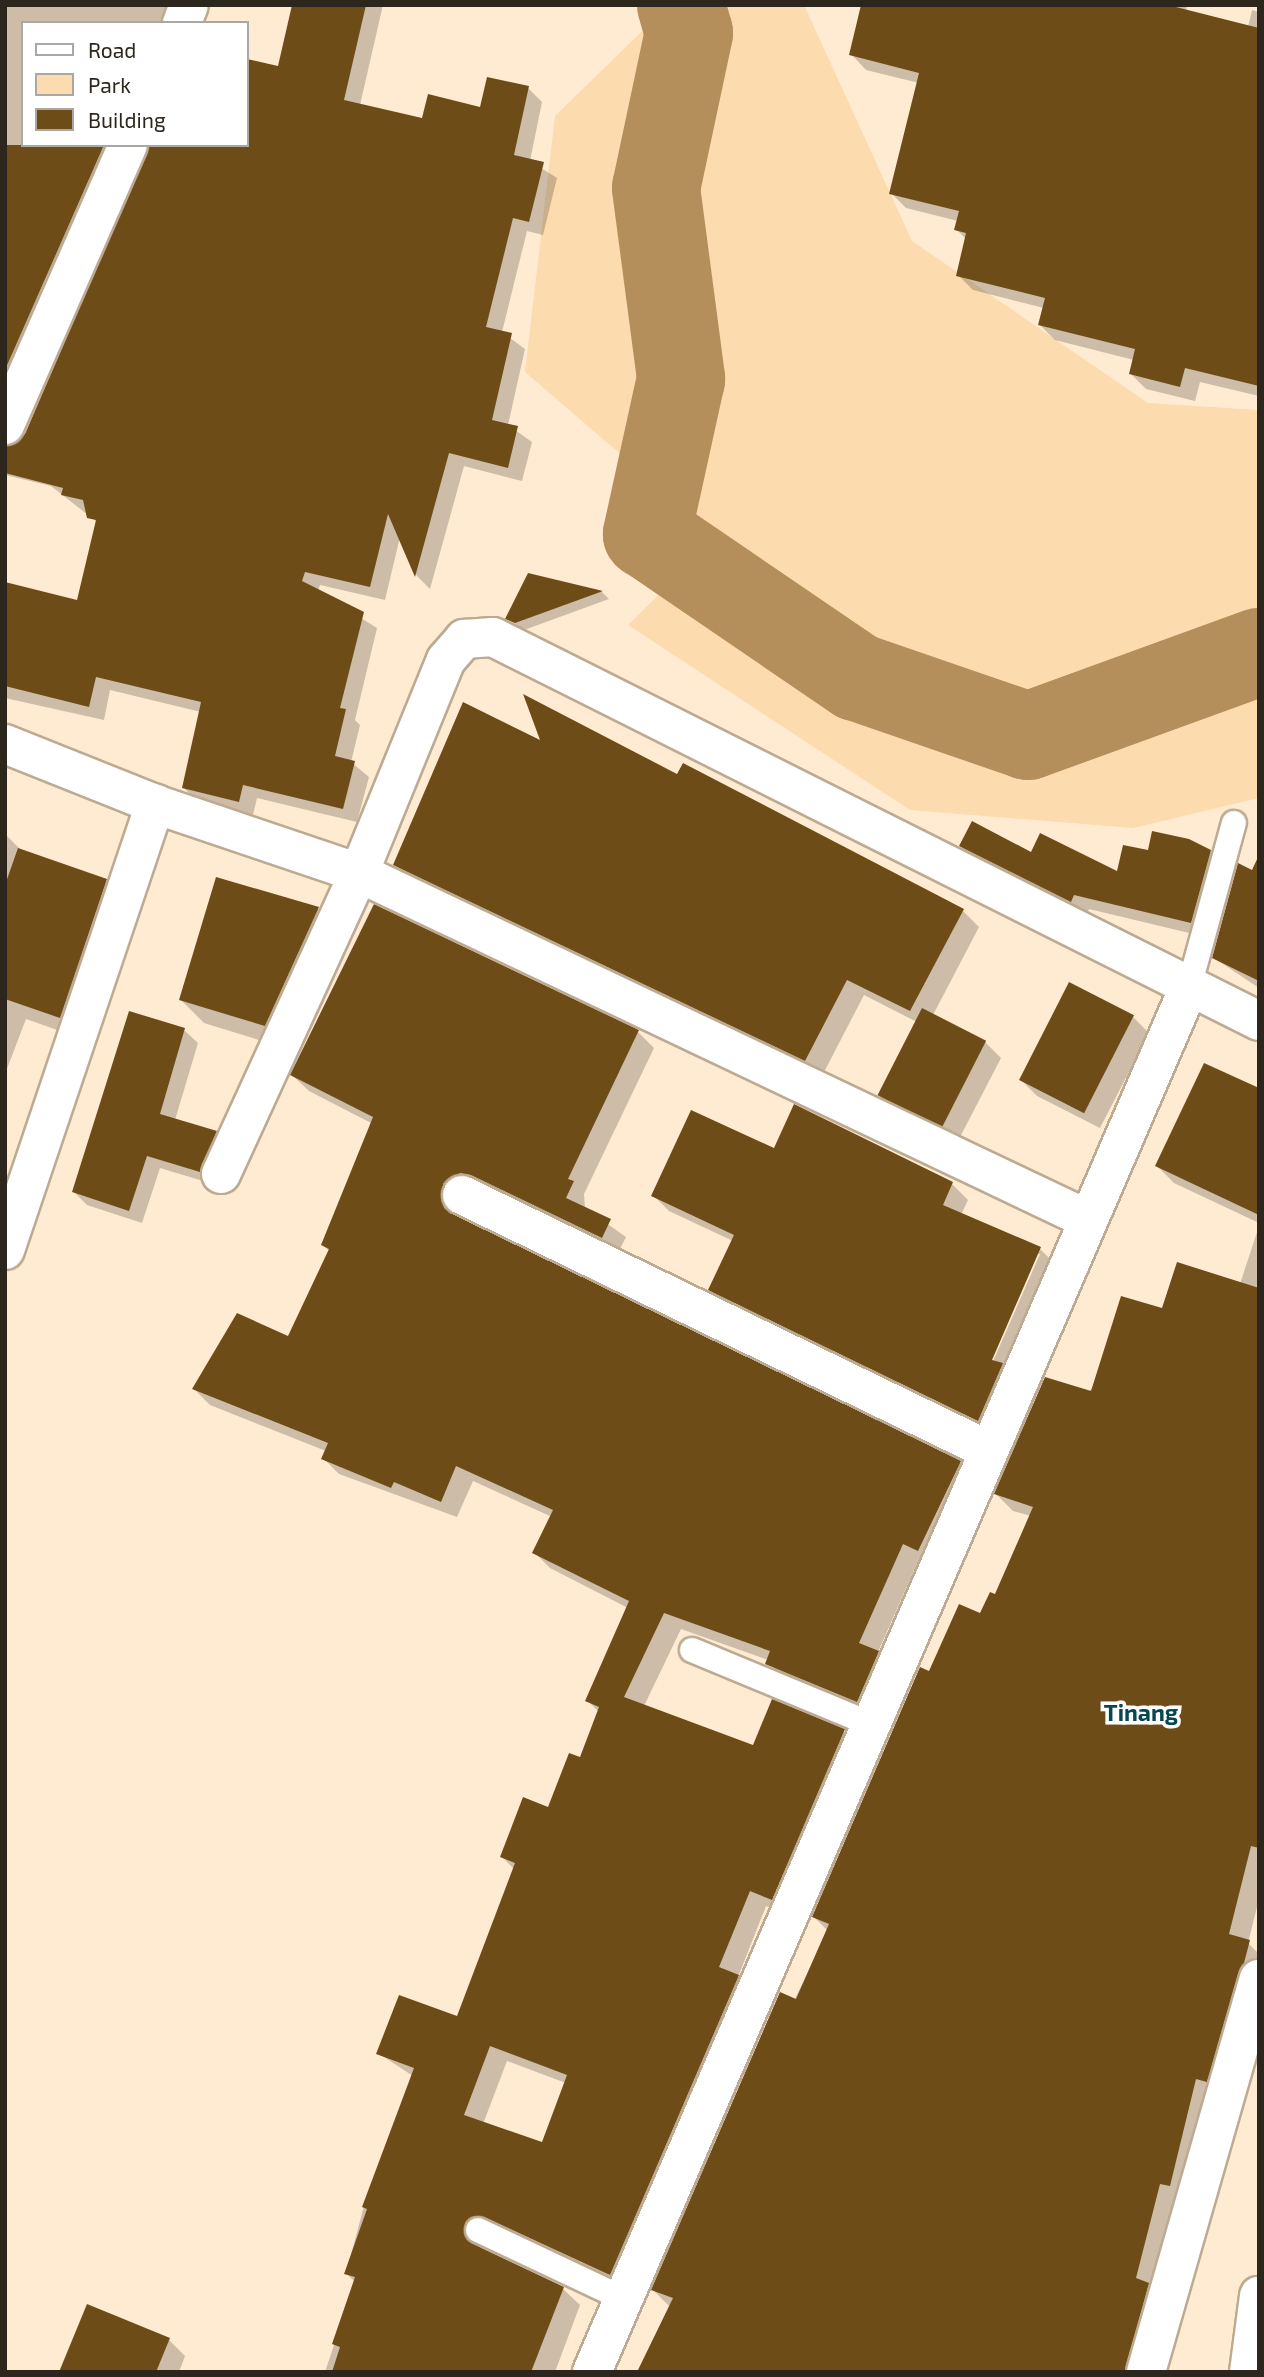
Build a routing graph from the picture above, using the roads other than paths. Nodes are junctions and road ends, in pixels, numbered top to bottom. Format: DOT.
graph roads {
  1 [pos="189,5"];
  2 [pos="182,21"];
  3 [pos="127,147"];
  4 [pos="5,425"];
  5 [pos="5,744"];
  6 [pos="155,804"];
  7 [pos="1234,823"];
  8 [pos="359,873"];
  9 [pos="1189,986"];
  10 [pos="1259,1021"];
  11 [pos="221,1174"];
  12 [pos="462,1195"];
  13 [pos="1087,1219"];
  14 [pos="5,1250"];
  15 [pos="986,1449"];
  16 [pos="692,1650"];
  17 [pos="871,1724"];
  18 [pos="1259,1979"];
  19 [pos="478,2230"];
  20 [pos="1259,2296"];
  21 [pos="624,2299"];
  22 [pos="592,2372"];
  23 [pos="1146,2372"];
  24 [pos="1249,2372"];
  1 -- 2 [label="street"];
  3 -- 4 [label="street"];
  5 -- 6 [label="street"];
  6 -- 8 [label="street"];
  6 -- 14 [label="street"];
  7 -- 9 [label="lane"];
  8 -- 9 [label="street"];
  8 -- 11 [label="street"];
  8 -- 13 [label="street"];
  9 -- 10 [label="street"];
  9 -- 13 [label="street"];
  12 -- 15 [label="street"];
  13 -- 15 [label="street"];
  15 -- 17 [label="street"];
  16 -- 17 [label="lane"];
  17 -- 21 [label="street"];
  18 -- 23 [label="street"];
  19 -- 21 [label="lane"];
  20 -- 24 [label="street"];
  21 -- 22 [label="street"];
}
